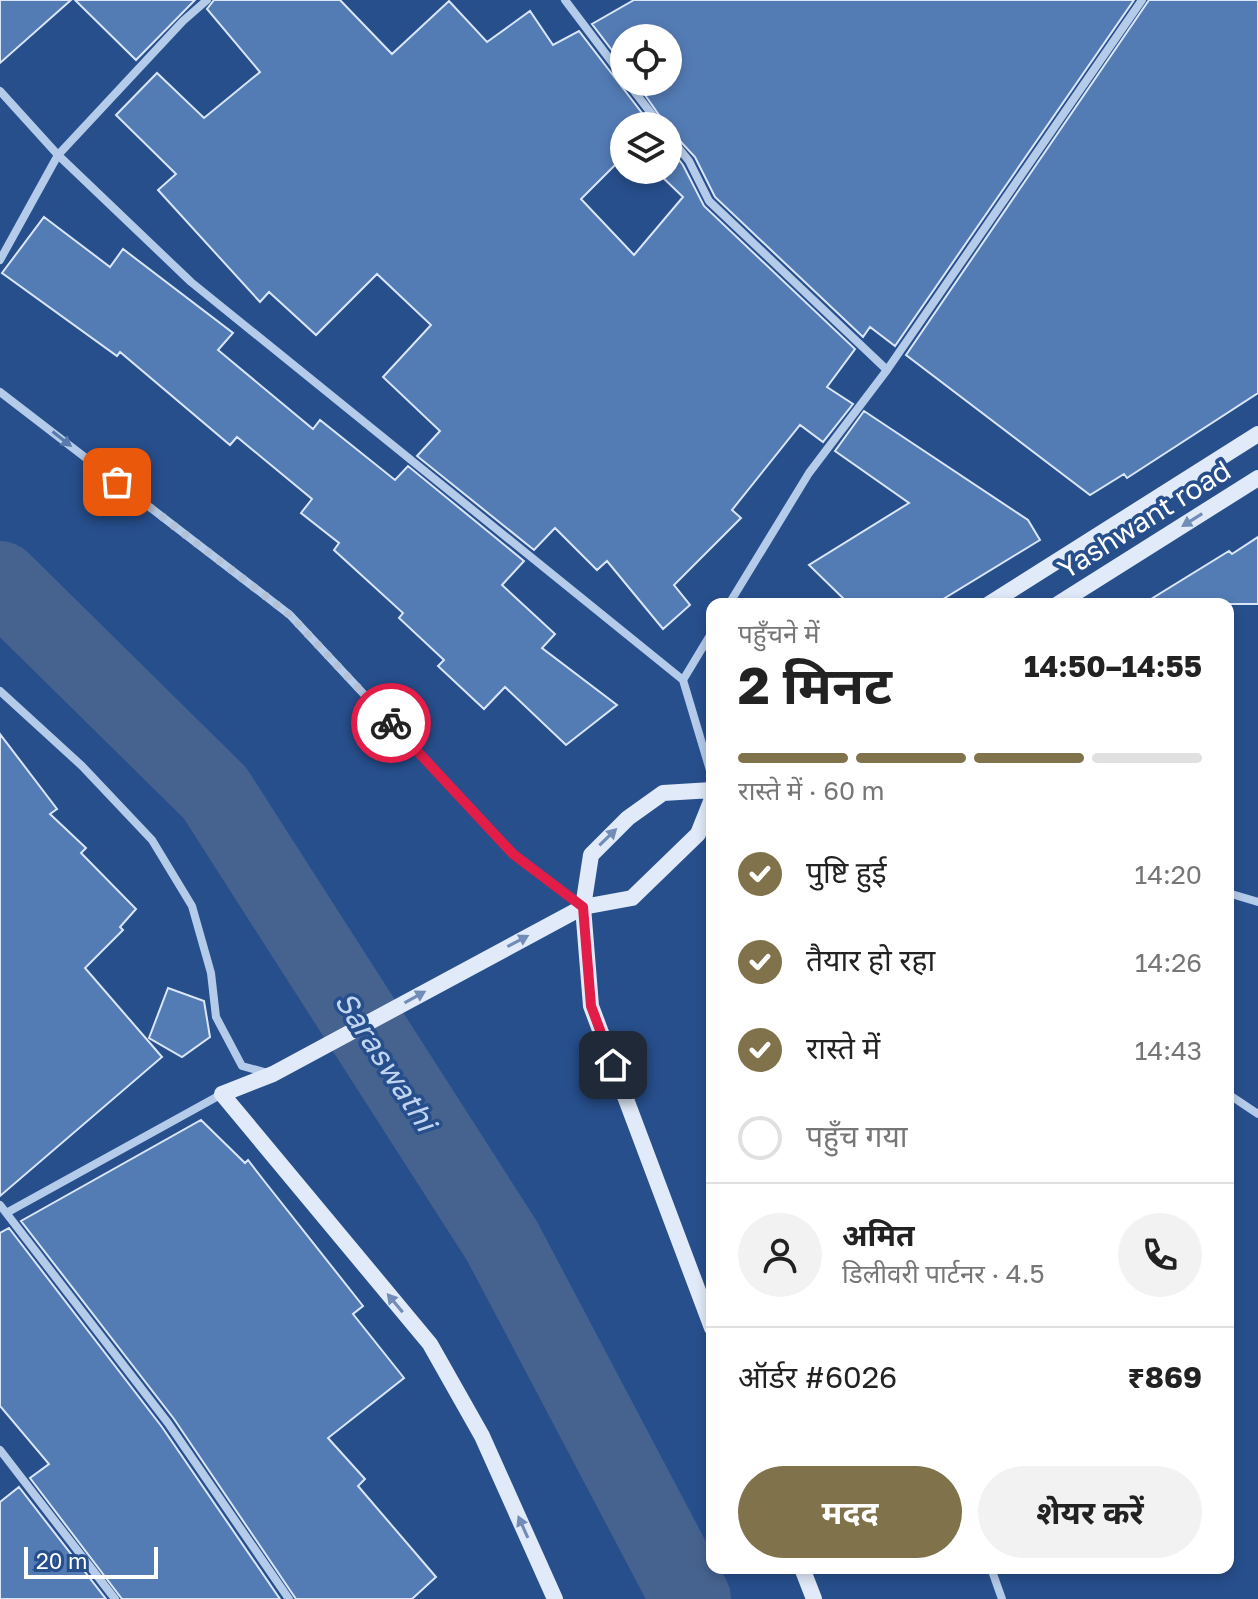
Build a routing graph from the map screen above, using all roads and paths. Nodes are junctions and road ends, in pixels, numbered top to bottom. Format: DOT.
graph roads {
  1 [pos="207,0"];
  2 [pos="565,0"];
  3 [pos="1142,0"];
  4 [pos="610,60"];
  5 [pos="0,91"];
  6 [pos="638,96"];
  7 [pos="650,112"];
  8 [pos="682,152"];
  9 [pos="58,155"];
  10 [pos="0,260"];
  11 [pos="887,370"];
  12 [pos="0,392"];
  13 [pos="1258,434"];
  14 [pos="1258,478"];
  15 [pos="733,598"];
  16 [pos="998,598"];
  17 [pos="1068,598"];
  18 [pos="706,642"];
  19 [pos="683,680"];
  20 [pos="0,691"];
  21 [pos="706,757"];
  22 [pos="706,790"];
  23 [pos="706,814"];
  24 [pos="1234,895"];
  25 [pos="1258,902"];
  26 [pos="583,907"];
  27 [pos="273,1074"];
  28 [pos="222,1094"];
  29 [pos="1234,1098"];
  30 [pos="1258,1114"];
  31 [pos="0,1205"];
  32 [pos="8,1212"];
  33 [pos="706,1312"];
  34 [pos="0,1450"];
  35 [pos="804,1574"];
  36 [pos="993,1574"];
  37 [pos="115,1599"];
  38 [pos="289,1599"];
  39 [pos="555,1599"];
  40 [pos="814,1599"];
  41 [pos="1002,1599"];
  1 -- 9 [label="street"];
  2 -- 4 [label="street"];
  3 -- 11 [label="street"];
  5 -- 9 [label="street"];
  6 -- 7 [label="street"];
  8 -- 11 [label="street"];
  9 -- 10 [label="street"];
  9 -- 19 [label="street"];
  11 -- 15 [label="street"];
  12 -- 26 [label="street, one-way"];
  13 -- 16 [label="main road"];
  14 -- 17 [label="main road, Yashwant road, one-way"];
  18 -- 19 [label="street"];
  19 -- 21 [label="street"];
  20 -- 27 [label="street"];
  26 -- 22 [label="main road, one-way"];
  23 -- 26 [label="main road"];
  24 -- 25 [label="street"];
  27 -- 26 [label="main road, one-way"];
  26 -- 33 [label="main road"];
  27 -- 28 [label="main road"];
  28 -- 32 [label="street"];
  39 -- 28 [label="main road, one-way"];
  29 -- 30 [label="street"];
  31 -- 32 [label="street"];
  32 -- 38 [label="street"];
  34 -- 37 [label="street"];
  35 -- 40 [label="main road"];
  36 -- 41 [label="street"];
}
